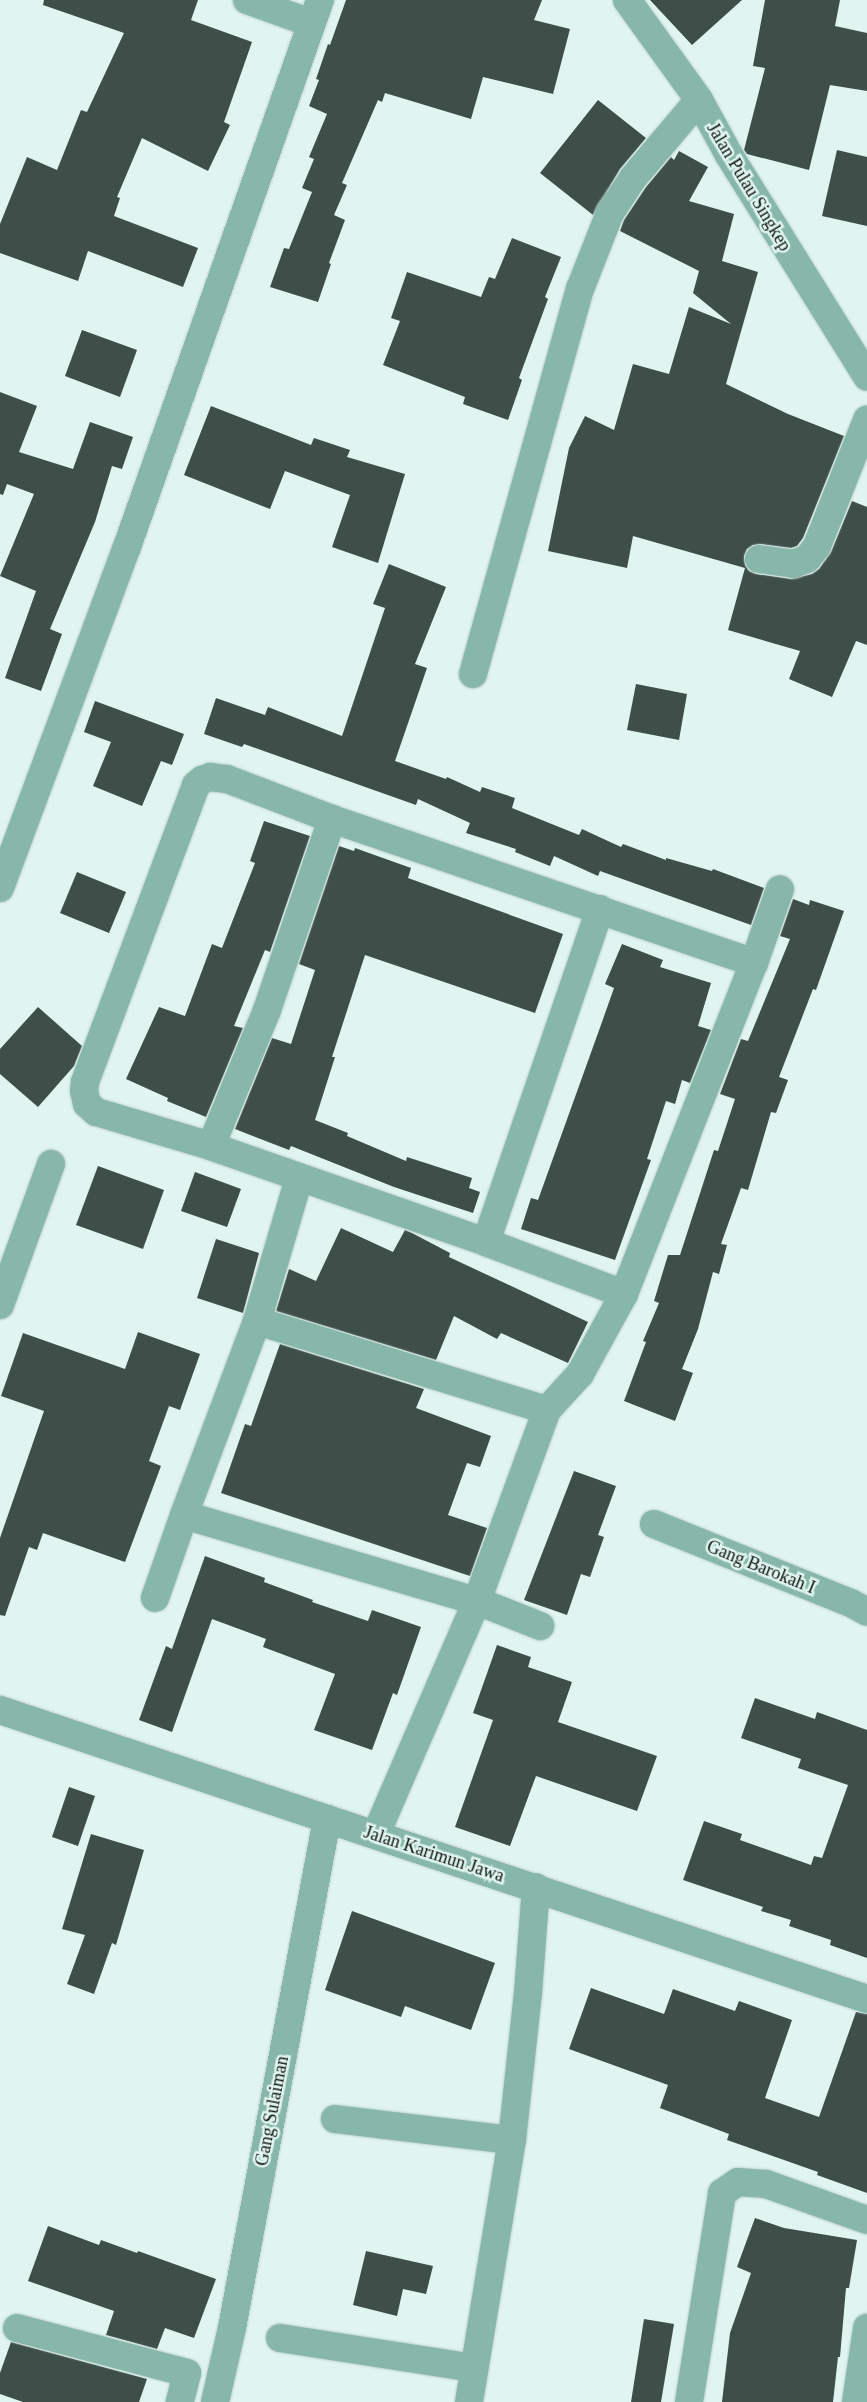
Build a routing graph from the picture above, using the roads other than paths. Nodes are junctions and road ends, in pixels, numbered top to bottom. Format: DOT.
graph roads {
  1 [pos="247,0"];
  2 [pos="627,0"];
  3 [pos="315,11"];
  4 [pos="699,100"];
  5 [pos="867,377"];
  6 [pos="867,420"];
  7 [pos="759,559"];
  8 [pos="473,674"];
  9 [pos="332,819"];
  10 [pos="0,888"];
  11 [pos="780,889"];
  12 [pos="600,909"];
  13 [pos="754,963"];
  14 [pos="211,1146"];
  15 [pos="51,1164"];
  16 [pos="299,1178"];
  17 [pos="486,1242"];
  18 [pos="624,1294"];
  19 [pos="0,1305"];
  20 [pos="258,1321"];
  21 [pos="547,1410"];
  22 [pos="184,1514"];
  23 [pos="654,1524"];
  24 [pos="155,1598"];
  25 [pos="477,1601"];
  26 [pos="867,1612"];
  27 [pos="540,1626"];
  28 [pos="0,1710"];
  29 [pos="327,1819"];
  30 [pos="376,1834"];
  31 [pos="536,1887"];
  32 [pos="866,1994"];
  33 [pos="335,2119"];
  34 [pos="512,2140"];
  35 [pos="867,2220"];
  36 [pos="17,2328"];
  37 [pos="867,2328"];
  38 [pos="280,2338"];
  39 [pos="474,2368"];
  40 [pos="180,2402"];
  41 [pos="216,2402"];
  42 [pos="469,2402"];
  43 [pos="690,2402"];
  44 [pos="856,2402"];
  1 -- 3 [label="street"];
  2 -- 4 [label="street, Jalan Pulau Singkep"];
  3 -- 10 [label="street"];
  4 -- 5 [label="street, Jalan Pulau Singkep"];
  4 -- 8 [label="street"];
  6 -- 7 [label="street"];
  9 -- 12 [label="street"];
  9 -- 14 [label="street"];
  9 -- 14 [label="street"];
  11 -- 13 [label="street"];
  12 -- 13 [label="street"];
  12 -- 17 [label="street"];
  13 -- 18 [label="street"];
  14 -- 16 [label="street"];
  15 -- 19 [label="street"];
  16 -- 17 [label="street"];
  16 -- 20 [label="street"];
  17 -- 18 [label="street"];
  18 -- 21 [label="street"];
  20 -- 21 [label="street"];
  20 -- 22 [label="street"];
  21 -- 25 [label="street"];
  22 -- 24 [label="street"];
  22 -- 25 [label="street"];
  23 -- 26 [label="street, Gang Barokah I"];
  25 -- 27 [label="street"];
  25 -- 30 [label="street"];
  28 -- 29 [label="street, Jalan Karimun Jawa"];
  29 -- 30 [label="street, Jalan Karimun Jawa"];
  29 -- 41 [label="street, Gang Sulaiman"];
  30 -- 31 [label="street, Jalan Karimun Jawa"];
  31 -- 32 [label="street, Jalan Karimun Jawa"];
  31 -- 34 [label="street"];
  33 -- 34 [label="street"];
  34 -- 39 [label="street"];
  35 -- 43 [label="street"];
  36 -- 40 [label="street"];
  37 -- 44 [label="street"];
  38 -- 39 [label="street"];
  39 -- 42 [label="street"];
}
